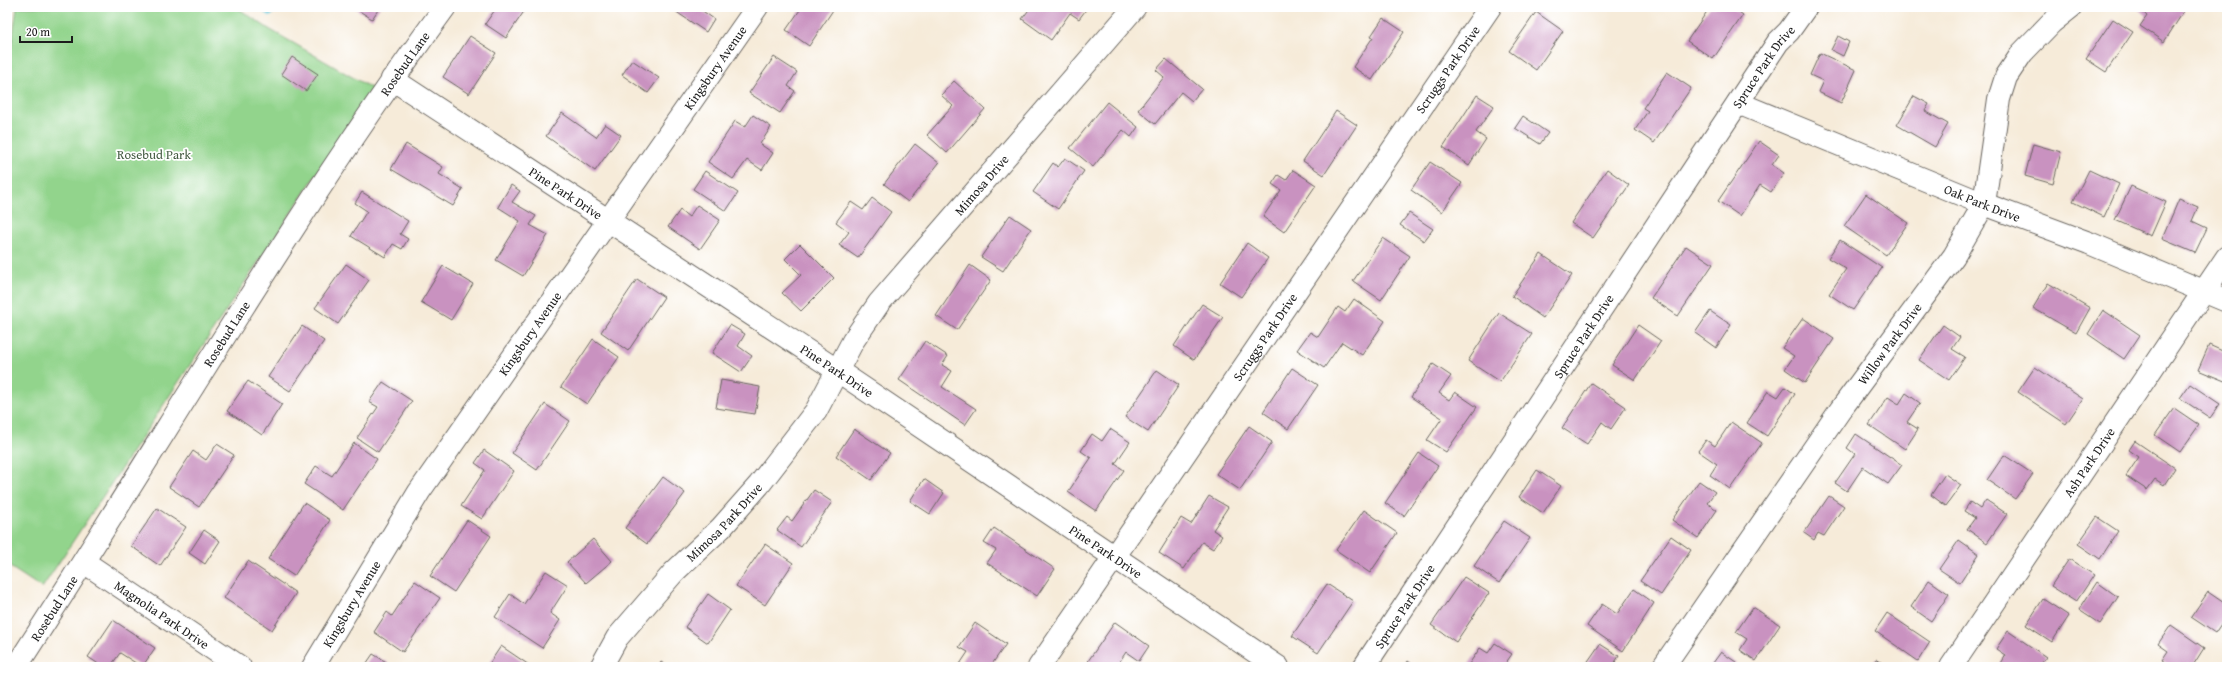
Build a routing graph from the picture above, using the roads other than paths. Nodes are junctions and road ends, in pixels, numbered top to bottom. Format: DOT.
graph roads {
  1 [pos="444,7"];
  2 [pos="757,7"];
  3 [pos="1135,7"];
  4 [pos="1490,7"];
  5 [pos="1806,7"];
  6 [pos="2071,7"];
  7 [pos="392,79"];
  8 [pos="1738,103"];
  9 [pos="1984,204"];
  10 [pos="608,220"];
  11 [pos="2227,257"];
  12 [pos="2204,290"];
  13 [pos="2227,300"];
  14 [pos="838,371"];
  15 [pos="1115,556"];
  16 [pos="84,562"];
  17 [pos="16,667"];
  18 [pos="240,667"];
  19 [pos="313,667"];
  20 [pos="601,667"];
  21 [pos="1039,667"];
  22 [pos="1278,667"];
  23 [pos="1364,667"];
  24 [pos="1664,667"];
  25 [pos="1951,667"];
  1 -- 7 [label="street, Rosebud Lane"];
  2 -- 10 [label="street, Kingsbury Avenue"];
  3 -- 14 [label="street, Mimosa Drive"];
  4 -- 15 [label="street, Scruggs Park Drive"];
  5 -- 8 [label="street, Spruce Park Drive"];
  6 -- 9 [label="street, Willow Park Drive"];
  7 -- 10 [label="street, Pine Park Drive"];
  7 -- 16 [label="street, Rosebud Lane"];
  8 -- 9 [label="street, Oak Park Drive"];
  8 -- 23 [label="street, Spruce Park Drive"];
  9 -- 12 [label="street, Oak Park Drive"];
  9 -- 24 [label="street, Willow Park Drive"];
  10 -- 14 [label="street, Pine Park Drive"];
  10 -- 19 [label="street, Kingsbury Avenue"];
  11 -- 12 [label="street, Ash Park Drive"];
  12 -- 13 [label="street, Oak Park Drive"];
  12 -- 25 [label="street, Ash Park Drive"];
  14 -- 15 [label="street, Pine Park Drive"];
  14 -- 20 [label="street, Mimosa Park Drive"];
  15 -- 21 [label="street, Scruggs Park Drive"];
  15 -- 22 [label="street, Pine Park Drive"];
  16 -- 17 [label="street, Rosebud Lane"];
  16 -- 18 [label="street, Magnolia Park Drive"];
}
